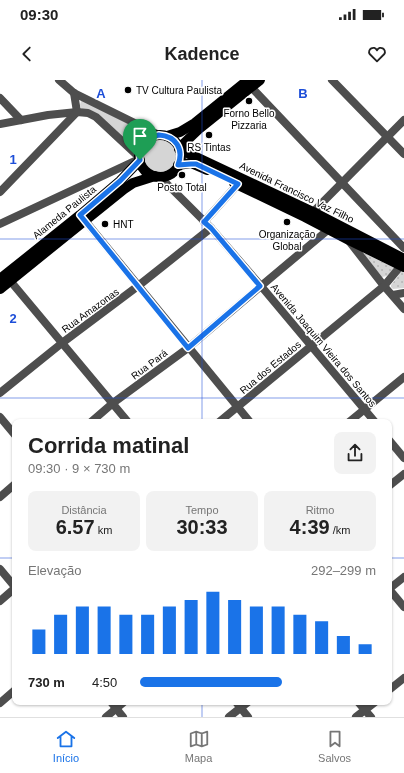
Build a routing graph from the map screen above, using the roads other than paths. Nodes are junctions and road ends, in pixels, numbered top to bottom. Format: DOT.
graph roads {
  1 [pos="260,80"];
  2 [pos="332,80"];
  3 [pos="65,82"];
  4 [pos="248,82"];
  5 [pos="74,93"];
  6 [pos="0,98"];
  7 [pos="77,112"];
  8 [pos="21,120"];
  9 [pos="404,120"];
  10 [pos="0,124"];
  11 [pos="163,136"];
  12 [pos="387,137"];
  13 [pos="179,148"];
  14 [pos="404,154"];
  15 [pos="139,158"];
  16 [pos="178,165"];
  17 [pos="157,176"];
  18 [pos="343,182"];
  19 [pos="238,184"];
  20 [pos="0,192"];
  21 [pos="313,212"];
  22 [pos="82,218"];
  23 [pos="204,222"];
  24 [pos="0,224"];
  25 [pos="211,228"];
  26 [pos="329,230"];
  27 [pos="349,240"];
  28 [pos="404,248"];
  29 [pos="403,263"];
  30 [pos="5,278"];
  31 [pos="138,286"];
  32 [pos="260,286"];
  33 [pos="384,286"];
  34 [pos="0,289"];
  35 [pos="404,293"];
  36 [pos="393,295"];
  37 [pos="404,309"];
  38 [pos="62,343"];
  39 [pos="311,346"];
  40 [pos="188,348"];
  41 [pos="404,377"];
  42 [pos="0,393"];
  43 [pos="113,404"];
  44 [pos="237,407"];
  45 [pos="365,409"];
  46 [pos="0,417"];
  47 [pos="95,419"];
  48 [pos="126,419"];
  49 [pos="223,419"];
  50 [pos="247,419"];
  51 [pos="353,419"];
  52 [pos="373,419"];
  53 [pos="12,431"];
  54 [pos="392,444"];
  55 [pos="404,458"];
  56 [pos="404,474"];
  57 [pos="392,484"];
  58 [pos="12,487"];
  59 [pos="0,497"];
  60 [pos="0,569"];
  61 [pos="404,577"];
  62 [pos="12,584"];
  63 [pos="392,587"];
  64 [pos="12,591"];
  65 [pos="392,593"];
  66 [pos="0,601"];
  67 [pos="404,607"];
  68 [pos="404,678"];
  69 [pos="392,688"];
  70 [pos="12,693"];
  71 [pos="0,703"];
  72 [pos="114,705"];
  73 [pos="238,705"];
  74 [pos="361,705"];
  75 [pos="371,705"];
  76 [pos="365,710"];
  77 [pos="106,717"];
  78 [pos="123,717"];
  79 [pos="229,717"];
  80 [pos="248,717"];
  81 [pos="356,717"];
  82 [pos="371,717"];
  1 -- 4 [label="main road"];
  2 -- 12 [label="street"];
  3 -- 5 [label="street"];
  4 -- 11 [label="main road"];
  4 -- 13 [label="main road"];
  4 -- 18 [label="street"];
  5 -- 7 [label="street"];
  5 -- 11 [label="street"];
  6 -- 8 [label="street"];
  7 -- 8 [label="street"];
  7 -- 15 [label="street"];
  7 -- 20 [label="street"];
  8 -- 10 [label="street"];
  9 -- 12 [label="street"];
  11 -- 13 [label="main road"];
  11 -- 15 [label="main road"];
  12 -- 14 [label="street"];
  12 -- 18 [label="street"];
  13 -- 16 [label="main road"];
  13 -- 21 [label="main road, Avenida Francisco Vaz Filho"];
  15 -- 17 [label="main road"];
  15 -- 22 [label="main road, Alameda Paulista"];
  15 -- 24 [label="street"];
  16 -- 17 [label="main road"];
  16 -- 19 [label="main road, Avenida Francisco Vaz Filho"];
  17 -- 22 [label="main road, Alameda Paulista"];
  17 -- 23 [label="street, Avenida Joaquim Vieira dos Santos"];
  18 -- 21 [label="street"];
  18 -- 28 [label="street"];
  19 -- 23 [label="street"];
  19 -- 26 [label="main road, Avenida Francisco Vaz Filho"];
  21 -- 29 [label="main road, Avenida Francisco Vaz Filho"];
  22 -- 30 [label="main road, Alameda Paulista"];
  22 -- 31 [label="street"];
  23 -- 25 [label="street, Avenida Joaquim Vieira dos Santos"];
  25 -- 31 [label="street, Rua Amazonas"];
  25 -- 32 [label="street, Avenida Joaquim Vieira dos Santos"];
  26 -- 27 [label="main road, Avenida Francisco Vaz Filho"];
  26 -- 32 [label="street, Rua Pará"];
  27 -- 29 [label="main road, Avenida Francisco Vaz Filho"];
  27 -- 33 [label="street"];
  29 -- 33 [label="street, Rua dos Estados"];
  30 -- 34 [label="main road, Alameda Paulista"];
  30 -- 38 [label="street"];
  31 -- 38 [label="street, Rua Amazonas"];
  31 -- 40 [label="street"];
  32 -- 39 [label="street, Avenida Joaquim Vieira dos Santos"];
  32 -- 40 [label="street, Rua Pará"];
  33 -- 36 [label="street"];
  33 -- 39 [label="street, Rua dos Estados"];
  35 -- 36 [label="street"];
  36 -- 37 [label="street"];
  38 -- 42 [label="street, Rua Amazonas"];
  38 -- 43 [label="street"];
  39 -- 44 [label="street, Rua dos Estados"];
  39 -- 45 [label="street, Avenida Joaquim Vieira dos Santos"];
  40 -- 43 [label="street, Rua Pará"];
  40 -- 44 [label="street"];
  41 -- 45 [label="street"];
  43 -- 47 [label="street, Rua Pará"];
  43 -- 48 [label="street"];
  44 -- 49 [label="street, Rua dos Estados"];
  44 -- 50 [label="street"];
  45 -- 51 [label="street"];
  45 -- 52 [label="street, Avenida Joaquim Vieira dos Santos"];
  46 -- 53 [label="street"];
  54 -- 55 [label="street"];
  56 -- 57 [label="street"];
  58 -- 59 [label="street"];
  60 -- 62 [label="street"];
  61 -- 63 [label="street"];
  64 -- 66 [label="street"];
  65 -- 67 [label="street"];
  68 -- 69 [label="street"];
  70 -- 71 [label="street"];
  72 -- 77 [label="street"];
  72 -- 78 [label="street"];
  73 -- 79 [label="street"];
  73 -- 80 [label="street"];
  74 -- 76 [label="street"];
  75 -- 76 [label="street"];
  76 -- 81 [label="street"];
  76 -- 82 [label="street"];
}
